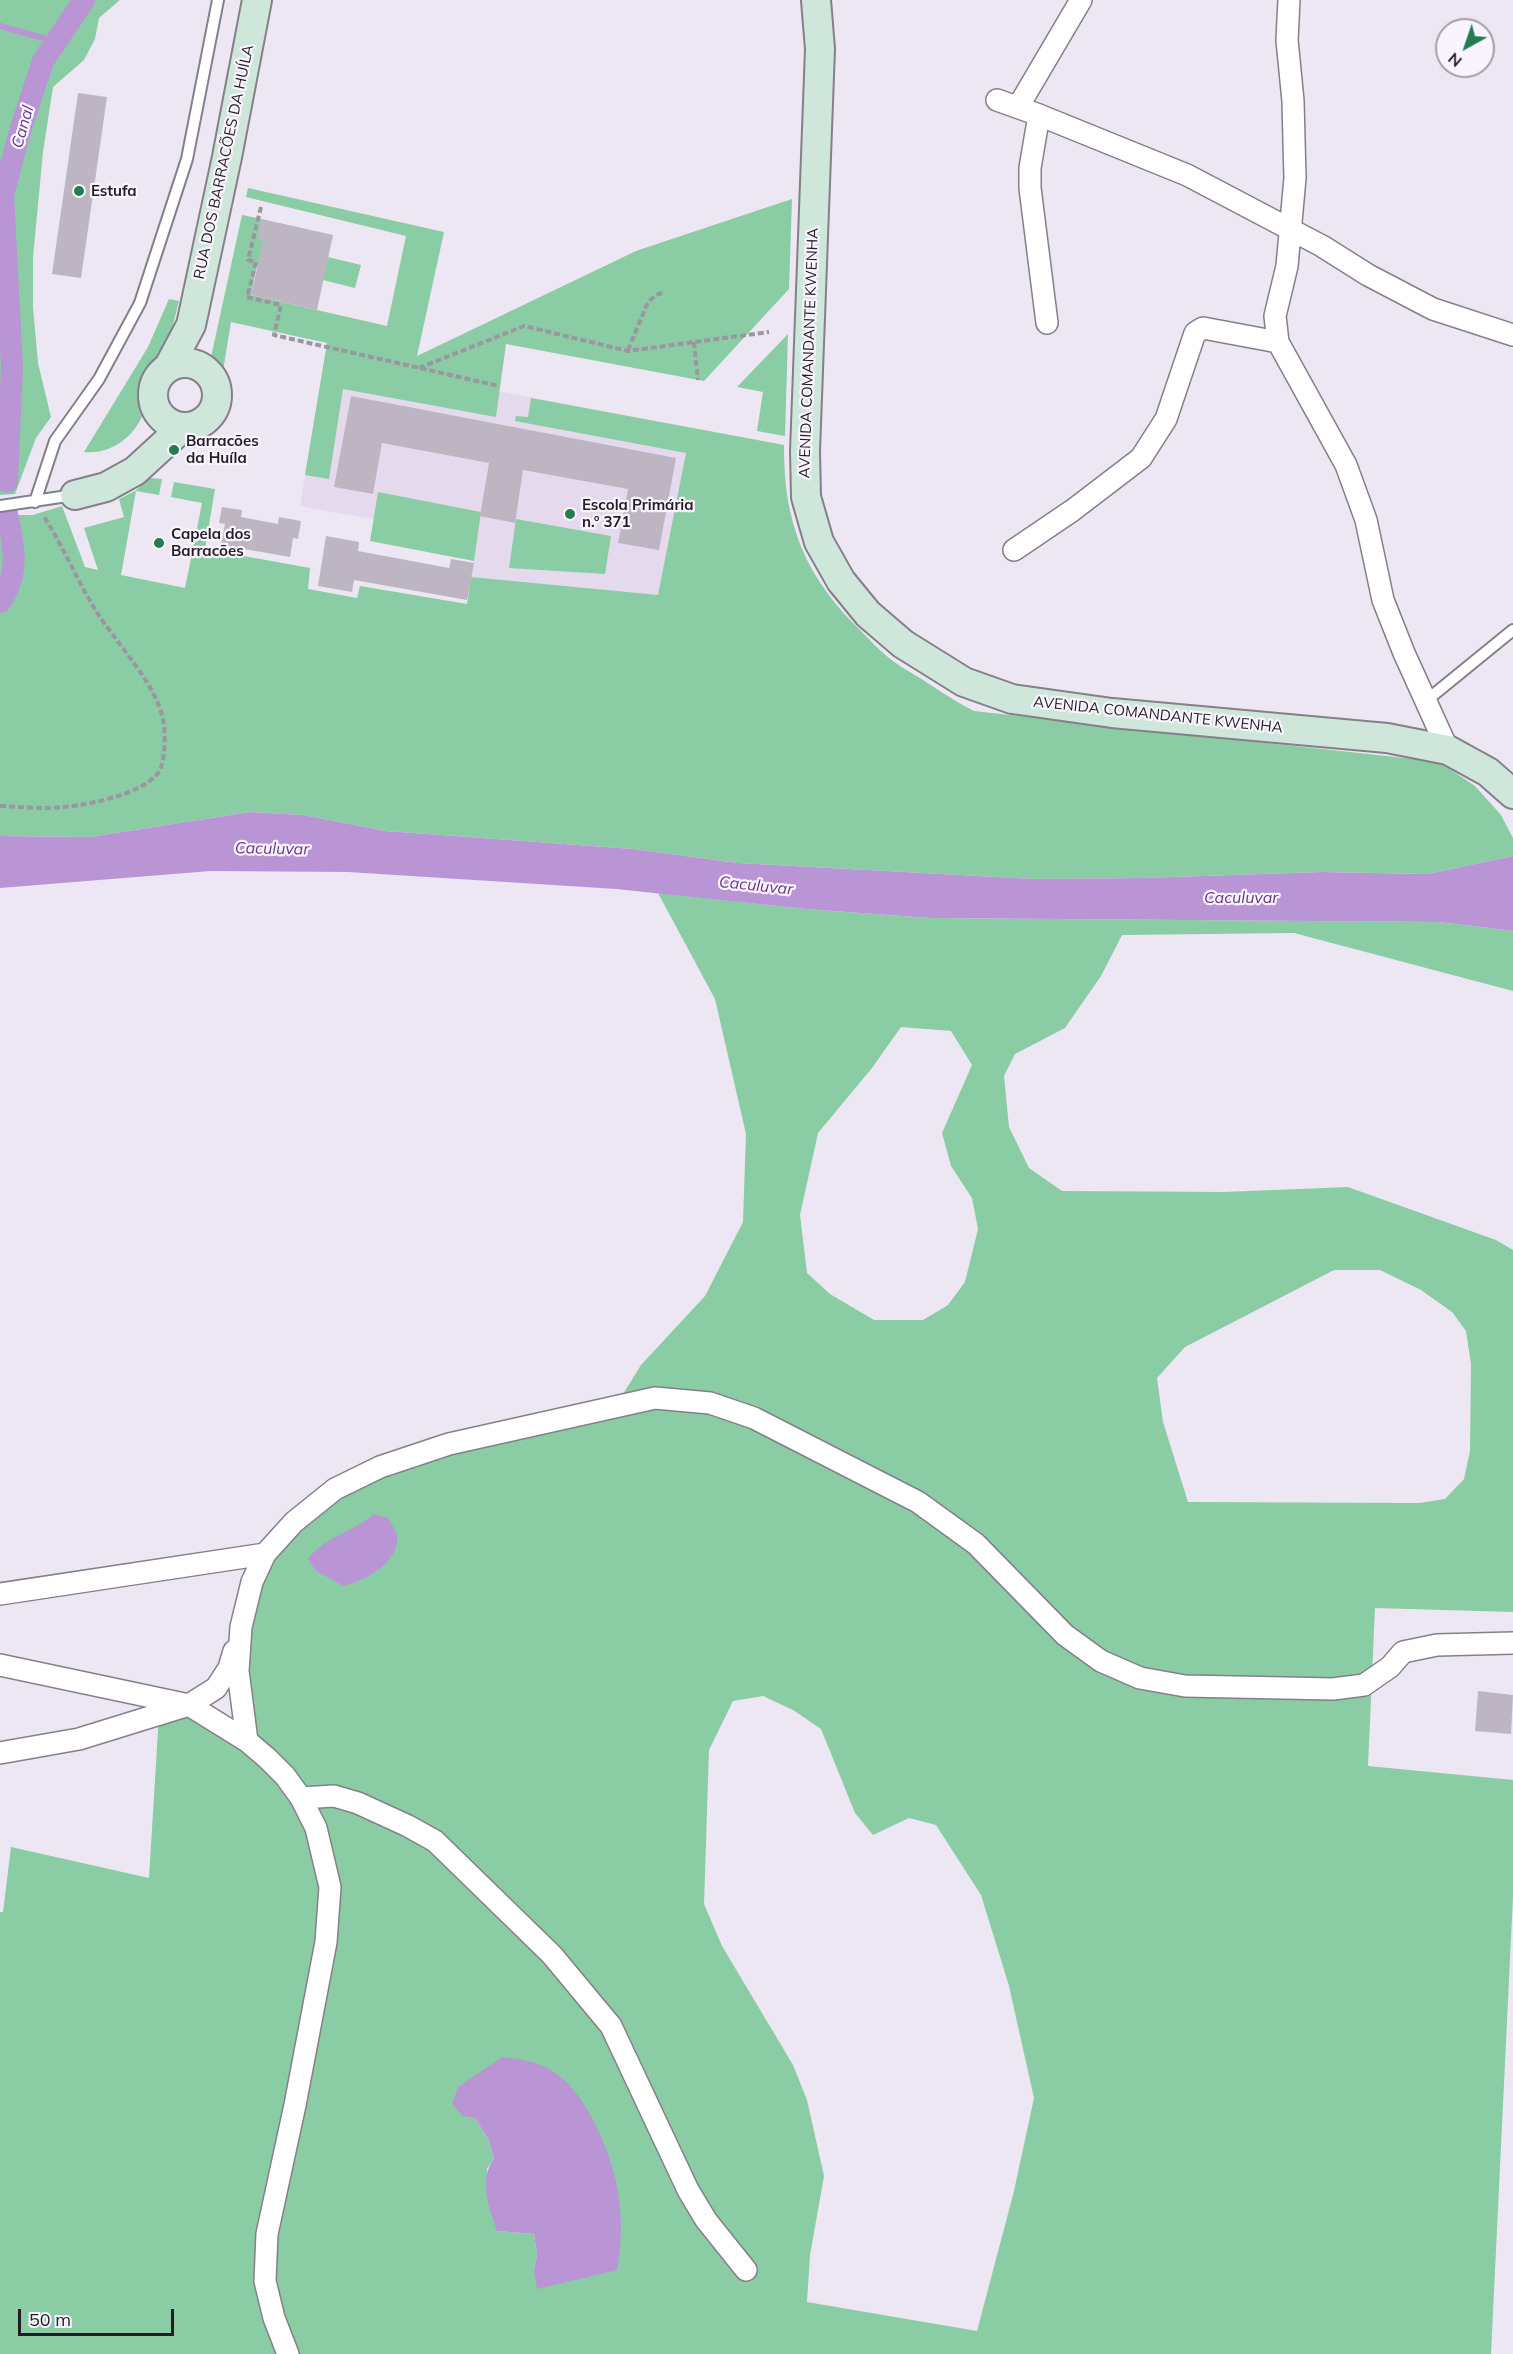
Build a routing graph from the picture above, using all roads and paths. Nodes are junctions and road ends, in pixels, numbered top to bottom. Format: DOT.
graph roads {
  1 [pos="218,0"];
  2 [pos="257,0"];
  3 [pos="816,0"];
  4 [pos="1081,0"];
  5 [pos="1289,0"];
  6 [pos="997,100"];
  7 [pos="1018,106"];
  8 [pos="1039,115"];
  9 [pos="261,207"];
  10 [pos="1289,230"];
  11 [pos="665,292"];
  12 [pos="1047,323"];
  13 [pos="191,325"];
  14 [pos="769,332"];
  15 [pos="1513,335"];
  16 [pos="694,342"];
  17 [pos="1278,342"];
  18 [pos="628,351"];
  19 [pos="168,368"];
  20 [pos="418,368"];
  21 [pos="207,372"];
  22 [pos="698,380"];
  23 [pos="499,386"];
  24 [pos="154,406"];
  25 [pos="183,427"];
  26 [pos="106,487"];
  27 [pos="75,495"];
  28 [pos="35,502"];
  29 [pos="0,506"];
  30 [pos="1014,550"];
  31 [pos="1513,630"];
  32 [pos="1427,700"];
  33 [pos="1448,750"];
  34 [pos="1513,794"];
  35 [pos="0,806"];
  36 [pos="265,1554"];
  37 [pos="0,1594"];
  38 [pos="241,1628"];
  39 [pos="1513,1643"];
  40 [pos="0,1665"];
  41 [pos="189,1706"];
  42 [pos="247,1741"];
  43 [pos="0,1753"];
  44 [pos="301,1798"];
  45 [pos="746,2270"];
  46 [pos="288,2354"];
  1 -- 28 [label="lane"];
  2 -- 13 [label="main road, RUA DOS BARRACÕES DA HUÍLA"];
  3 -- 33 [label="main road, AVENIDA COMANDANTE KWENHA"];
  4 -- 7 [label="street"];
  5 -- 10 [label="street"];
  6 -- 7 [label="street"];
  7 -- 8 [label="street"];
  8 -- 10 [label="street"];
  8 -- 12 [label="street"];
  9 -- 20 [label="path"];
  10 -- 15 [label="street"];
  10 -- 17 [label="street"];
  11 -- 18 [label="path"];
  13 -- 19 [label="main road, RUA DOS BARRACÕES DA HUÍLA"];
  13 -- 21 [label="main road"];
  14 -- 16 [label="path"];
  16 -- 18 [label="path"];
  16 -- 22 [label="path"];
  17 -- 30 [label="street"];
  17 -- 32 [label="street"];
  18 -- 20 [label="path"];
  19 -- 21 [label="main road"];
  19 -- 24 [label="main road"];
  20 -- 23 [label="path"];
  21 -- 25 [label="main road"];
  24 -- 25 [label="main road"];
  24 -- 26 [label="main road"];
  25 -- 26 [label="main road"];
  26 -- 27 [label="main road"];
  27 -- 28 [label="lane"];
  28 -- 29 [label="lane"];
  28 -- 35 [label="path"];
  31 -- 32 [label="lane"];
  32 -- 33 [label="street"];
  33 -- 34 [label="main road, AVENIDA COMANDANTE KWENHA"];
  36 -- 37 [label="street"];
  36 -- 38 [label="street"];
  36 -- 39 [label="street"];
  38 -- 41 [label="street"];
  38 -- 42 [label="street"];
  40 -- 41 [label="street"];
  41 -- 42 [label="street"];
  41 -- 43 [label="street"];
  42 -- 44 [label="street"];
  44 -- 45 [label="street"];
  44 -- 46 [label="street"];
}
